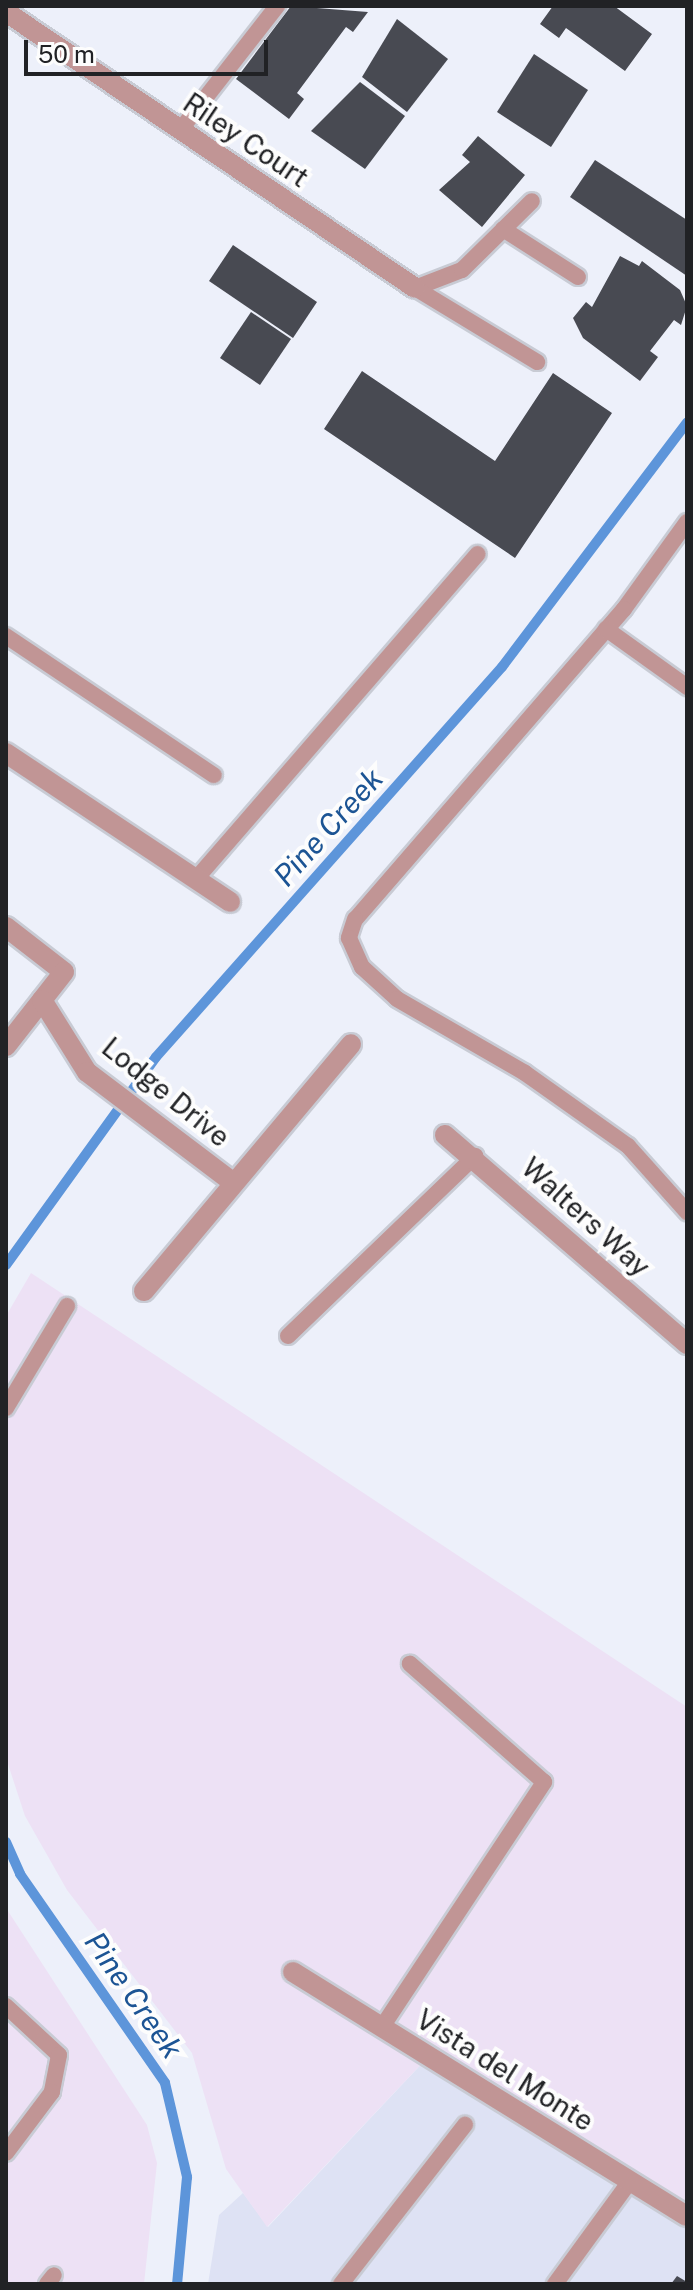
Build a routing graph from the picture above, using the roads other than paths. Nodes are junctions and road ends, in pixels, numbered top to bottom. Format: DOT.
graph roads {
  1 [pos="277,6"];
  2 [pos="6,12"];
  3 [pos="181,129"];
  4 [pos="532,201"];
  5 [pos="503,229"];
  6 [pos="578,277"];
  7 [pos="415,288"];
  8 [pos="537,362"];
  9 [pos="687,522"];
  10 [pos="478,554"];
  11 [pos="606,629"];
  12 [pos="6,636"];
  13 [pos="687,687"];
  14 [pos="6,753"];
  15 [pos="214,775"];
  16 [pos="196,879"];
  17 [pos="230,902"];
  18 [pos="6,927"];
  19 [pos="42,1000"];
  20 [pos="351,1044"];
  21 [pos="6,1046"];
  22 [pos="445,1135"];
  23 [pos="475,1156"];
  24 [pos="234,1183"];
  25 [pos="687,1212"];
  26 [pos="144,1291"];
  27 [pos="67,1306"];
  28 [pos="288,1336"];
  29 [pos="687,1344"];
  30 [pos="6,1408"];
  31 [pos="410,1664"];
  32 [pos="293,1972"];
  33 [pos="6,2006"];
  34 [pos="382,2027"];
  35 [pos="465,2125"];
  36 [pos="6,2153"];
  37 [pos="630,2181"];
  38 [pos="687,2216"];
  39 [pos="341,2284"];
  40 [pos="555,2284"];
  1 -- 3 [label="lane"];
  2 -- 3 [label="street, Riley Court"];
  3 -- 7 [label="street, Riley Court"];
  4 -- 5 [label="lane"];
  5 -- 6 [label="lane"];
  5 -- 7 [label="lane"];
  7 -- 8 [label="lane"];
  9 -- 11 [label="lane"];
  10 -- 16 [label="lane"];
  11 -- 13 [label="lane"];
  11 -- 25 [label="lane"];
  12 -- 15 [label="lane"];
  14 -- 16 [label="street"];
  16 -- 17 [label="street"];
  18 -- 19 [label="street"];
  19 -- 21 [label="street"];
  19 -- 24 [label="street, Lodge Drive"];
  20 -- 24 [label="street, Lodge Drive"];
  22 -- 23 [label="street, Walters Way"];
  23 -- 28 [label="lane"];
  23 -- 29 [label="street, Walters Way"];
  24 -- 26 [label="street, Lodge Drive"];
  27 -- 30 [label="lane"];
  31 -- 34 [label="lane"];
  32 -- 34 [label="street, Vista del Monte"];
  33 -- 36 [label="lane"];
  34 -- 37 [label="street, Vista del Monte"];
  35 -- 39 [label="lane"];
  37 -- 38 [label="street, Vista del Monte"];
  37 -- 40 [label="lane"];
}
